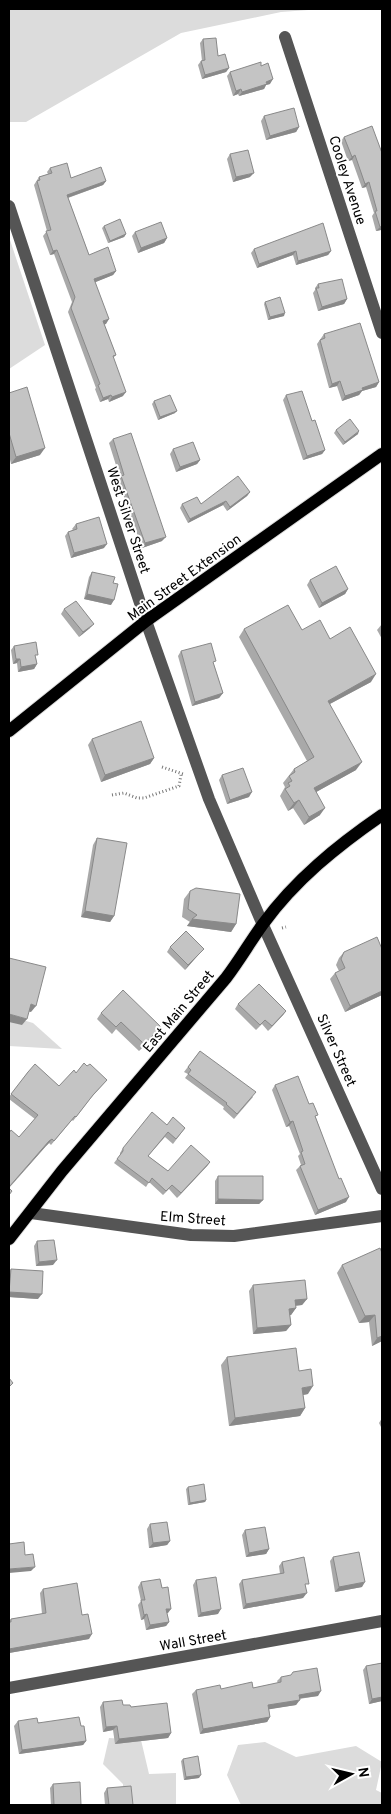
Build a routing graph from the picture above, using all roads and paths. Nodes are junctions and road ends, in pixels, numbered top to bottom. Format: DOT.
graph roads {
  1 [pos="285,37"];
  2 [pos="9,206"];
  3 [pos="382,333"];
  4 [pos="382,454"];
  5 [pos="146,621"];
  6 [pos="9,731"];
  7 [pos="162,766"];
  8 [pos="188,772"];
  9 [pos="181,775"];
  10 [pos="112,795"];
  11 [pos="382,815"];
  12 [pos="263,925"];
  13 [pos="382,1189"];
  14 [pos="31,1213"];
  15 [pos="382,1216"];
  16 [pos="9,1239"];
  17 [pos="382,1621"];
  18 [pos="9,1688"];
  1 -- 3 [label="street, Cooley Avenue"];
  2 -- 5 [label="street, West Silver Street"];
  4 -- 5 [label="main road, Main Street Extension"];
  5 -- 6 [label="main road, Main Street Extension"];
  5 -- 12 [label="street, West Silver Street"];
  7 -- 9 [label="path"];
  8 -- 9 [label="path"];
  9 -- 10 [label="path"];
  11 -- 12 [label="main road, East Main Street"];
  12 -- 13 [label="street, Silver Street"];
  12 -- 14 [label="main road, East Main Street"];
  14 -- 15 [label="street, Elm Street"];
  14 -- 16 [label="main road, East Main Street"];
  17 -- 18 [label="street, Wall Street"];
}
